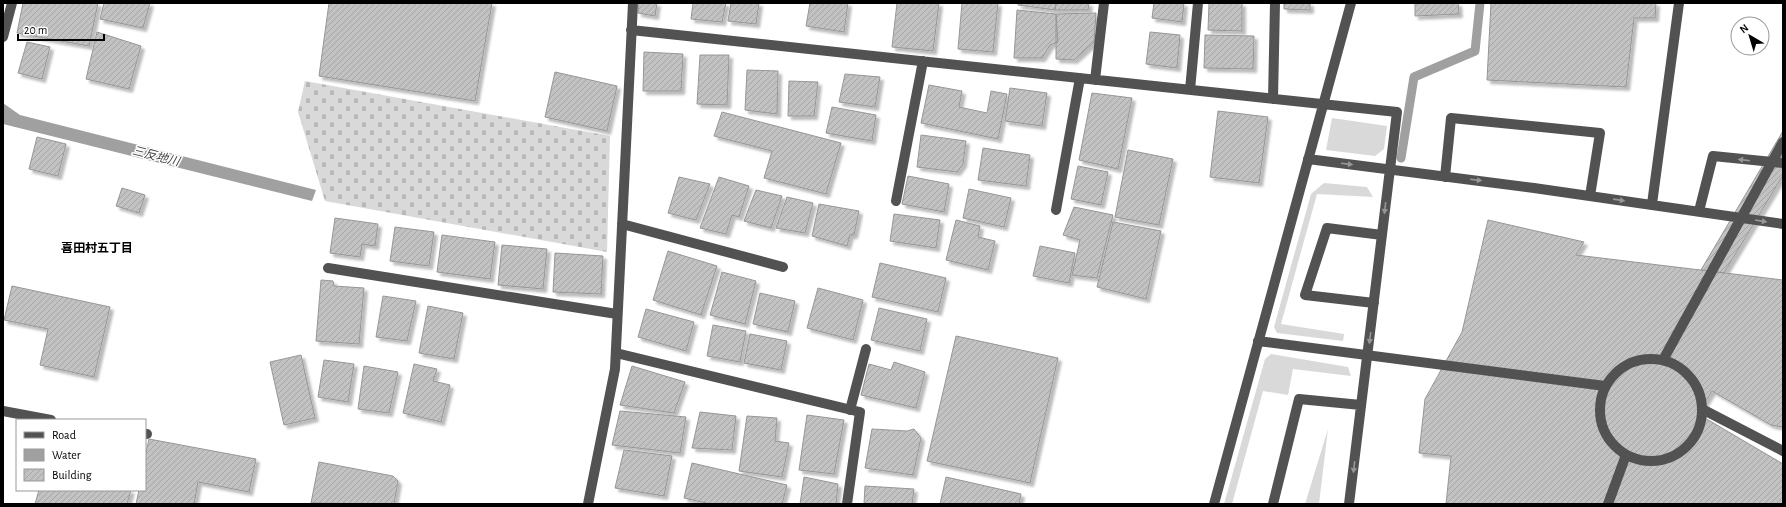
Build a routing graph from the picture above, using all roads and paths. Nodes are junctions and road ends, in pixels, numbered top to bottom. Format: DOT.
graph roads {
  1 [pos="12,3"];
  2 [pos="632,3"];
  3 [pos="1104,3"];
  4 [pos="1198,3"];
  5 [pos="1275,3"];
  6 [pos="1351,3"];
  7 [pos="1679,3"];
  8 [pos="631,30"];
  9 [pos="3,37"];
  10 [pos="924,61"];
  11 [pos="1080,78"];
  12 [pos="1095,80"];
  13 [pos="1190,90"];
  14 [pos="1273,99"];
  15 [pos="1324,104"];
  16 [pos="1783,142"];
  17 [pos="1308,160"];
  18 [pos="1770,162"];
  19 [pos="1783,163"];
  20 [pos="1390,170"];
  21 [pos="1445,177"];
  22 [pos="1590,196"];
  23 [pos="896,201"];
  24 [pos="1652,204"];
  25 [pos="1056,210"];
  26 [pos="1699,211"];
  27 [pos="1742,218"];
  28 [pos="622,224"];
  29 [pos="1783,224"];
  30 [pos="1382,235"];
  31 [pos="783,267"];
  32 [pos="328,268"];
  33 [pos="1374,303"];
  34 [pos="617,314"];
  35 [pos="1258,341"];
  36 [pos="866,349"];
  37 [pos="616,353"];
  38 [pos="1368,355"];
  39 [pos="1663,360"];
  40 [pos="1605,386"];
  41 [pos="1361,404"];
  42 [pos="1702,409"];
  43 [pos="850,410"];
  44 [pos="3,411"];
  45 [pos="46,419"];
  46 [pos="1783,450"];
  47 [pos="1626,455"];
  48 [pos="588,504"];
  49 [pos="847,504"];
  50 [pos="1214,504"];
  51 [pos="1273,504"];
  52 [pos="1349,504"];
  53 [pos="1608,504"];
  1 -- 9 [label="street"];
  2 -- 8 [label="street"];
  3 -- 12 [label="street"];
  4 -- 13 [label="street"];
  5 -- 14 [label="street"];
  6 -- 15 [label="street"];
  7 -- 24 [label="street"];
  8 -- 10 [label="street"];
  8 -- 28 [label="street"];
  10 -- 11 [label="street"];
  10 -- 23 [label="street"];
  11 -- 12 [label="street"];
  11 -- 25 [label="street"];
  12 -- 13 [label="street"];
  13 -- 14 [label="street"];
  14 -- 15 [label="street"];
  15 -- 17 [label="street"];
  15 -- 20 [label="street"];
  16 -- 18 [label="street"];
  17 -- 20 [label="street, one-way"];
  17 -- 35 [label="street"];
  18 -- 19 [label="street"];
  18 -- 26 [label="street, one-way"];
  18 -- 27 [label="street"];
  20 -- 21 [label="street"];
  20 -- 30 [label="street, one-way"];
  21 -- 22 [label="street, one-way"];
  21 -- 22 [label="street"];
  22 -- 24 [label="street, one-way"];
  24 -- 26 [label="street"];
  26 -- 27 [label="street"];
  27 -- 29 [label="street, one-way"];
  27 -- 39 [label="street"];
  28 -- 31 [label="street"];
  28 -- 34 [label="street"];
  30 -- 33 [label="street"];
  30 -- 33 [label="street"];
  32 -- 34 [label="street"];
  33 -- 38 [label="street, one-way"];
  34 -- 37 [label="street"];
  35 -- 38 [label="street"];
  35 -- 50 [label="street"];
  36 -- 43 [label="street"];
  37 -- 43 [label="street"];
  37 -- 48 [label="street"];
  38 -- 40 [label="street"];
  38 -- 41 [label="street"];
  39 -- 40 [label="street"];
  39 -- 42 [label="street"];
  40 -- 47 [label="street"];
  41 -- 51 [label="street"];
  41 -- 52 [label="street, one-way"];
  42 -- 46 [label="street"];
  42 -- 47 [label="street"];
  43 -- 49 [label="street"];
  44 -- 45 [label="street"];
  47 -- 53 [label="street"];
}
